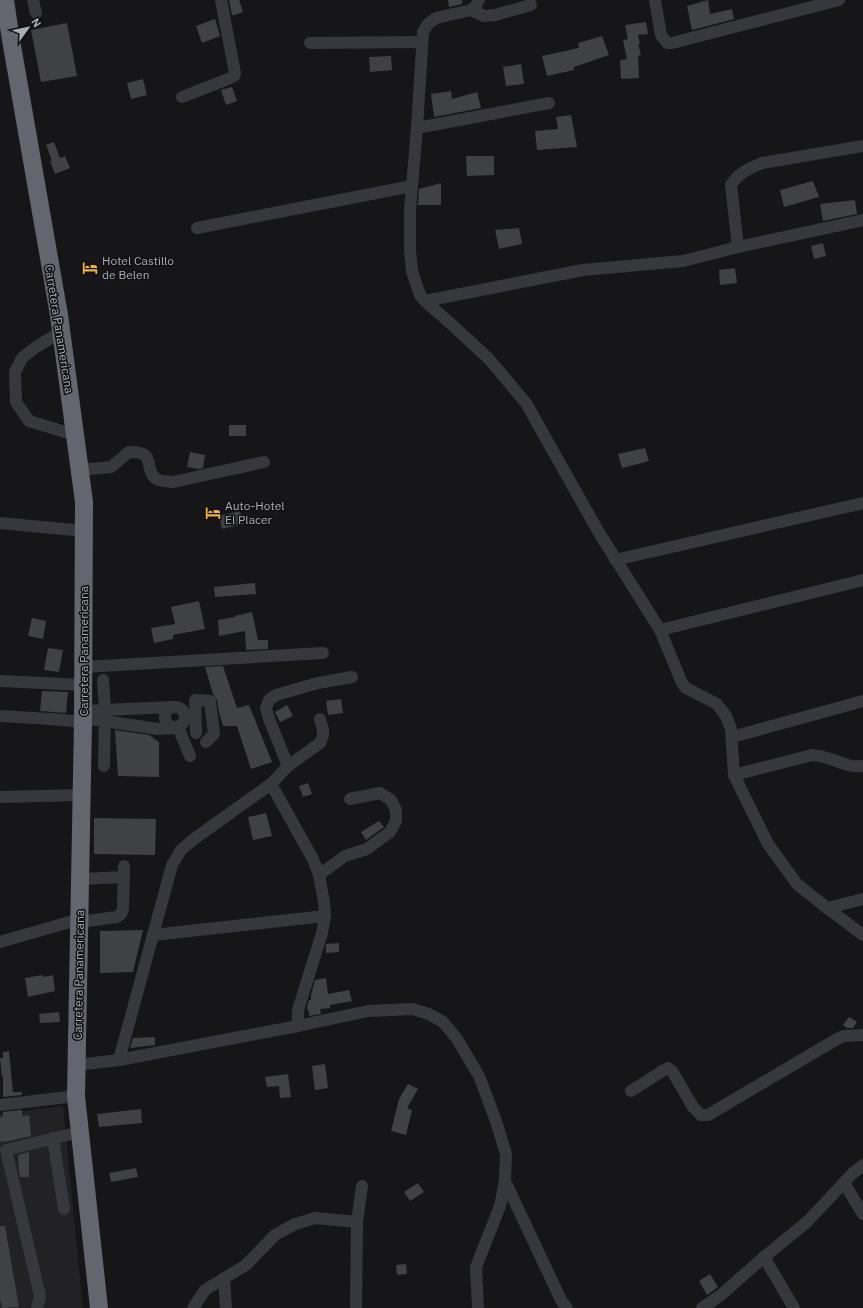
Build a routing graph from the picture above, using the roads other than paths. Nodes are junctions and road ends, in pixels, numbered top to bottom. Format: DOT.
graph roads {
  1 [pos="5,0"];
  2 [pos="33,0"];
  3 [pos="221,0"];
  4 [pos="480,0"];
  5 [pos="655,0"];
  6 [pos="839,0"];
  7 [pos="531,5"];
  8 [pos="471,10"];
  9 [pos="36,13"];
  10 [pos="5,41"];
  11 [pos="422,42"];
  12 [pos="310,43"];
  13 [pos="182,97"];
  14 [pos="549,103"];
  15 [pos="417,128"];
  16 [pos="863,146"];
  17 [pos="412,186"];
  18 [pos="863,220"];
  19 [pos="197,228"];
  20 [pos="738,247"];
  21 [pos="425,301"];
  22 [pos="61,332"];
  23 [pos="75,435"];
  24 [pos="264,462"];
  25 [pos="80,470"];
  26 [pos="863,503"];
  27 [pos="0,523"];
  28 [pos="84,531"];
  29 [pos="615,560"];
  30 [pos="863,580"];
  31 [pos="660,630"];
  32 [pos="323,653"];
  33 [pos="84,676"];
  34 [pos="352,677"];
  35 [pos="103,680"];
  36 [pos="0,681"];
  37 [pos="863,701"];
  38 [pos="172,708"];
  39 [pos="0,716"];
  40 [pos="105,716"];
  41 [pos="83,717"];
  42 [pos="320,719"];
  43 [pos="179,726"];
  44 [pos="223,726"];
  45 [pos="196,733"];
  46 [pos="732,737"];
  47 [pos="206,742"];
  48 [pos="190,756"];
  49 [pos="104,766"];
  50 [pos="288,766"];
  51 [pos="863,766"];
  52 [pos="734,775"];
  53 [pos="271,784"];
  54 [pos="81,796"];
  55 [pos="0,797"];
  56 [pos="350,799"];
  57 [pos="319,875"];
  58 [pos="81,879"];
  59 [pos="863,899"];
  60 [pos="827,908"];
  61 [pos="325,916"];
  62 [pos="80,921"];
  63 [pos="153,935"];
  64 [pos="863,935"];
  65 [pos="0,942"];
  66 [pos="298,1026"];
  67 [pos="863,1036"];
  68 [pos="119,1060"];
  69 [pos="77,1065"];
  70 [pos="631,1091"];
  71 [pos="76,1096"];
  72 [pos="0,1105"];
  73 [pos="80,1132"];
  74 [pos="53,1138"];
  75 [pos="3,1150"];
  76 [pos="863,1165"];
  77 [pos="506,1181"];
  78 [pos="844,1183"];
  79 [pos="362,1186"];
  80 [pos="64,1209"];
  81 [pos="863,1214"];
  82 [pos="357,1222"];
  83 [pos="764,1257"];
  84 [pos="224,1278"];
  85 [pos="37,1308"];
  86 [pos="99,1308"];
  87 [pos="193,1308"];
  88 [pos="226,1308"];
  89 [pos="356,1308"];
  90 [pos="478,1308"];
  91 [pos="566,1308"];
  92 [pos="702,1308"];
  93 [pos="794,1308"];
  1 -- 10 [label="highway, Carretera Panamericana"];
  2 -- 9 [label="street"];
  3 -- 13 [label="street"];
  4 -- 8 [label="street"];
  5 -- 6 [label="street"];
  7 -- 8 [label="street"];
  8 -- 11 [label="street"];
  10 -- 22 [label="highway, Carretera Panamericana"];
  11 -- 12 [label="street"];
  11 -- 15 [label="street"];
  14 -- 15 [label="street"];
  15 -- 17 [label="street"];
  16 -- 20 [label="street"];
  17 -- 19 [label="street"];
  17 -- 21 [label="street"];
  18 -- 20 [label="street"];
  20 -- 21 [label="street"];
  21 -- 29 [label="street"];
  22 -- 23 [label="highway, Carretera Panamericana"];
  22 -- 23 [label="street"];
  23 -- 25 [label="highway, Carretera Panamericana"];
  24 -- 25 [label="street"];
  25 -- 28 [label="highway, Carretera Panamericana"];
  26 -- 29 [label="street"];
  27 -- 28 [label="street"];
  28 -- 33 [label="highway, Carretera Panamericana"];
  29 -- 31 [label="street"];
  30 -- 31 [label="street"];
  31 -- 46 [label="street"];
  32 -- 33 [label="street"];
  33 -- 36 [label="street"];
  33 -- 41 [label="highway, Carretera Panamericana"];
  34 -- 50 [label="street"];
  35 -- 40 [label="street"];
  37 -- 46 [label="street"];
  38 -- 40 [label="street"];
  38 -- 43 [label="street"];
  38 -- 43 [label="street"];
  39 -- 41 [label="street"];
  40 -- 41 [label="street"];
  40 -- 43 [label="street"];
  40 -- 49 [label="street"];
  41 -- 54 [label="highway, Carretera Panamericana"];
  42 -- 50 [label="street"];
  43 -- 45 [label="street"];
  43 -- 48 [label="street"];
  44 -- 47 [label="street"];
  45 -- 47 [label="street"];
  45 -- 47 [label="street"];
  46 -- 52 [label="street"];
  50 -- 53 [label="street"];
  51 -- 52 [label="street"];
  52 -- 60 [label="street"];
  53 -- 57 [label="street"];
  53 -- 63 [label="street"];
  54 -- 55 [label="street"];
  54 -- 58 [label="highway, Carretera Panamericana"];
  56 -- 57 [label="street"];
  57 -- 61 [label="street"];
  58 -- 62 [label="highway, Carretera Panamericana"];
  58 -- 62 [label="street"];
  59 -- 60 [label="street"];
  60 -- 64 [label="street"];
  61 -- 63 [label="street"];
  61 -- 66 [label="street"];
  62 -- 65 [label="street"];
  62 -- 69 [label="highway, Carretera Panamericana"];
  63 -- 68 [label="street"];
  66 -- 68 [label="street"];
  66 -- 77 [label="street"];
  67 -- 70 [label="street"];
  68 -- 69 [label="street"];
  69 -- 71 [label="highway, Carretera Panamericana"];
  71 -- 72 [label="street"];
  71 -- 73 [label="highway, Carretera Panamericana"];
  73 -- 74 [label="street"];
  73 -- 86 [label="highway, Carretera Panamericana"];
  74 -- 75 [label="street"];
  74 -- 80 [label="street"];
  75 -- 85 [label="street"];
  76 -- 78 [label="street"];
  77 -- 90 [label="street"];
  77 -- 91 [label="street"];
  78 -- 81 [label="street"];
  78 -- 83 [label="street"];
  79 -- 82 [label="street"];
  82 -- 84 [label="street"];
  82 -- 89 [label="street"];
  83 -- 92 [label="street"];
  83 -- 93 [label="street"];
  84 -- 87 [label="street"];
  84 -- 88 [label="street"];
}
